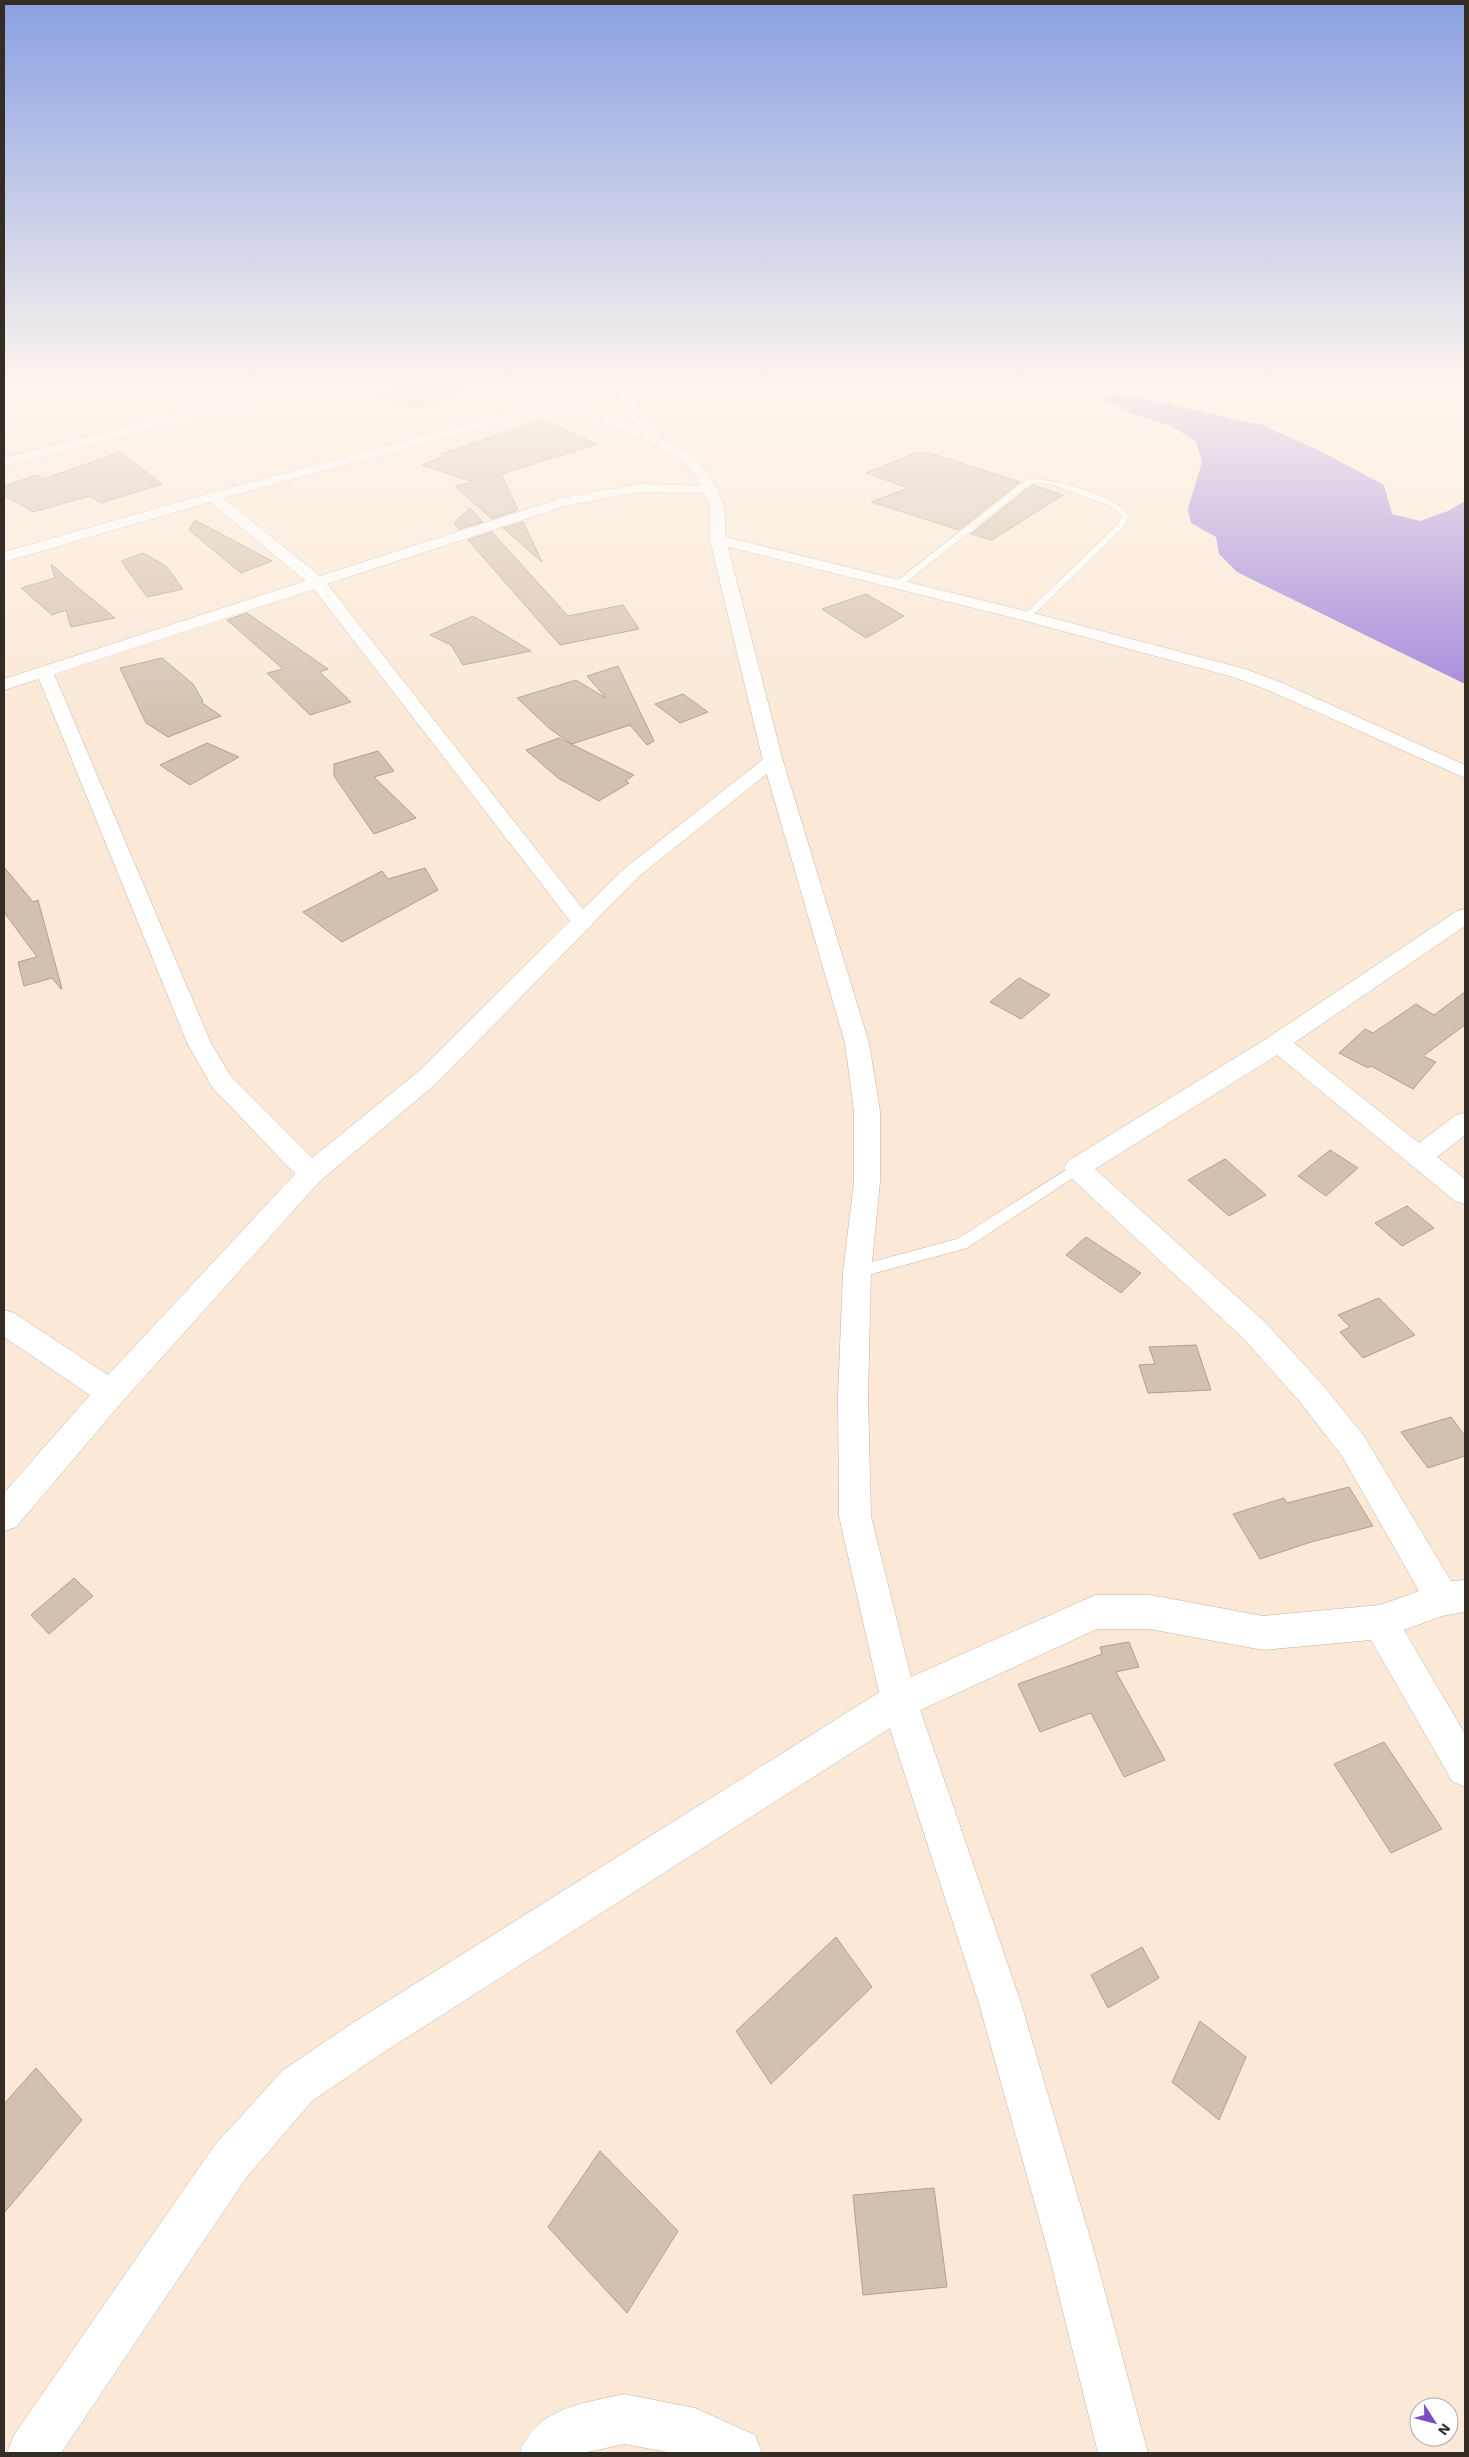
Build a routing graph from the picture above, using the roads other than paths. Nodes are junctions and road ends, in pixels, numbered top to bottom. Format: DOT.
graph roads {
  1 [pos="210,498"];
  2 [pos="213,498"];
  3 [pos="583,498"];
  4 [pos="714,498"];
  5 [pos="1009,498"];
  6 [pos="1095,498"];
  7 [pos="718,540"];
  8 [pos="4,557"];
  9 [pos="317,582"];
  10 [pos="897,585"];
  11 [pos="1026,616"];
  12 [pos="44,671"];
  13 [pos="4,685"];
  14 [pos="773,761"];
  15 [pos="1465,772"];
  16 [pos="1465,916"];
  17 [pos="582,922"];
  18 [pos="1278,1043"];
  19 [pos="1465,1122"];
  20 [pos="1420,1156"];
  21 [pos="1077,1168"];
  22 [pos="311,1174"];
  23 [pos="1465,1194"];
  24 [pos="857,1272"];
  25 [pos="4,1322"];
  26 [pos="111,1394"];
  27 [pos="4,1516"];
  28 [pos="1454,1597"];
  29 [pos="1380,1622"];
  30 [pos="899,1700"];
  31 [pos="1465,1768"];
  32 [pos="32,2453"];
  33 [pos="545,2453"];
  34 [pos="737,2453"];
  35 [pos="1123,2453"];
  1 -- 8 [label="street"];
  2 -- 9 [label="street"];
  3 -- 9 [label="street"];
  4 -- 7 [label="street"];
  5 -- 10 [label="lane"];
  6 -- 11 [label="lane"];
  7 -- 10 [label="street"];
  7 -- 14 [label="street"];
  9 -- 12 [label="street"];
  9 -- 17 [label="street"];
  10 -- 11 [label="street"];
  11 -- 15 [label="street"];
  12 -- 13 [label="street"];
  12 -- 22 [label="street"];
  14 -- 17 [label="street"];
  14 -- 24 [label="street"];
  16 -- 18 [label="street"];
  17 -- 22 [label="street"];
  18 -- 20 [label="street"];
  18 -- 21 [label="street"];
  19 -- 20 [label="street"];
  20 -- 23 [label="street"];
  21 -- 24 [label="lane"];
  21 -- 28 [label="street"];
  22 -- 26 [label="street"];
  24 -- 30 [label="street"];
  25 -- 26 [label="street"];
  26 -- 27 [label="street"];
  28 -- 29 [label="street"];
  29 -- 30 [label="street"];
  29 -- 31 [label="street"];
  30 -- 32 [label="street"];
  30 -- 35 [label="street"];
  33 -- 34 [label="street"];
}
